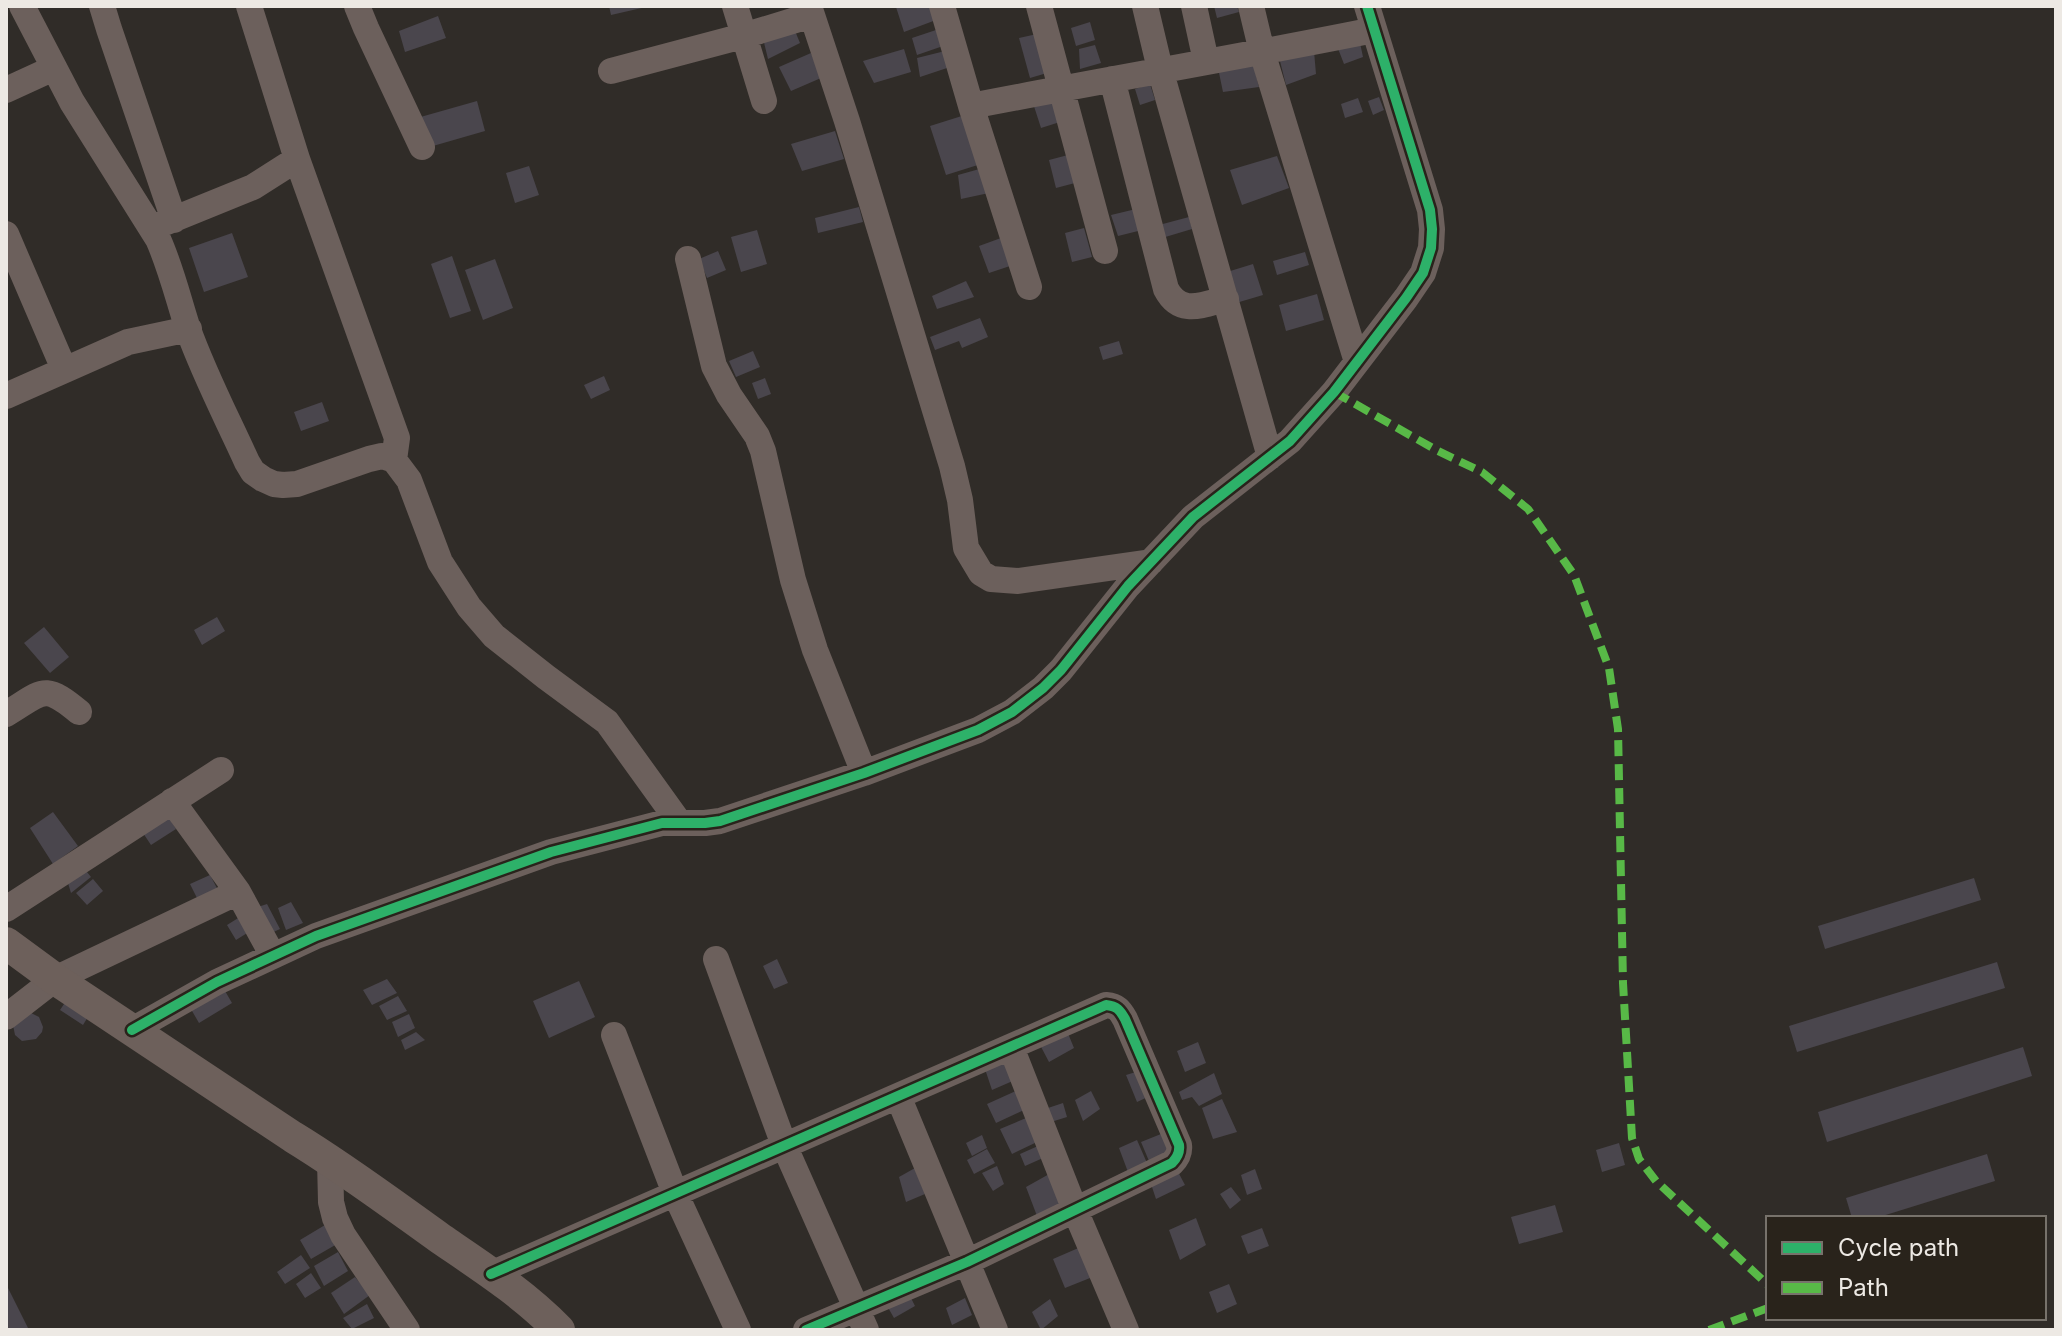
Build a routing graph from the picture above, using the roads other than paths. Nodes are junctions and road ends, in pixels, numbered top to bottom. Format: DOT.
graph roads {
  1 [pos="22,6"];
  2 [pos="102,6"];
  3 [pos="249,6"];
  4 [pos="357,6"];
  5 [pos="735,6"];
  6 [pos="942,6"];
  7 [pos="1039,6"];
  8 [pos="1145,6"];
  9 [pos="1194,6"];
  10 [pos="1251,6"];
  11 [pos="810,10"];
  12 [pos="1371,18"];
  13 [pos="743,36"];
  14 [pos="1262,52"];
  15 [pos="1206,61"];
  16 [pos="54,68"];
  17 [pos="1160,69"];
  18 [pos="611,71"];
  19 [pos="1112,79"];
  20 [pos="1060,89"];
  21 [pos="6,90"];
  22 [pos="764,101"];
  23 [pos="971,106"];
  24 [pos="422,147"];
  25 [pos="297,159"];
  26 [pos="163,224"];
  27 [pos="6,234"];
  28 [pos="1105,251"];
  29 [pos="688,259"];
  30 [pos="1029,287"];
  31 [pos="1226,299"];
  32 [pos="189,329"];
  33 [pos="1357,362"];
  34 [pos="64,369"];
  35 [pos="6,396"];
  36 [pos="1270,457"];
  37 [pos="394,460"];
  38 [pos="1151,562"];
  39 [pos="79,712"];
  40 [pos="6,714"];
  41 [pos="221,770"];
  42 [pos="864,773"];
  43 [pos="172,801"];
  44 [pos="679,822"];
  45 [pos="238,892"];
  46 [pos="6,909"];
  47 [pos="6,943"];
  48 [pos="273,956"];
  49 [pos="716,959"];
  50 [pos="55,979"];
  51 [pos="6,1017"];
  52 [pos="132,1030"];
  53 [pos="614,1035"];
  54 [pos="1011,1047"];
  55 [pos="898,1096"];
  56 [pos="784,1145"];
  57 [pos="330,1160"];
  58 [pos="675,1193"];
  59 [pos="1075,1210"];
  60 [pos="967,1262"];
  61 [pos="491,1274"];
  62 [pos="862,1319"];
  63 [pos="407,1330"];
  64 [pos="559,1330"];
  65 [pos="738,1330"];
  66 [pos="806,1330"];
  67 [pos="995,1330"];
  68 [pos="1126,1330"];
  1 -- 16 [label="street"];
  2 -- 26 [label="street"];
  3 -- 25 [label="street"];
  4 -- 24 [label="street"];
  5 -- 13 [label="street"];
  6 -- 23 [label="street"];
  7 -- 20 [label="street"];
  8 -- 17 [label="street"];
  9 -- 15 [label="street"];
  10 -- 14 [label="street"];
  11 -- 13 [label="street"];
  11 -- 38 [label="street"];
  12 -- 14 [label="street"];
  12 -- 33 [label="street"];
  13 -- 18 [label="street"];
  13 -- 22 [label="street"];
  14 -- 15 [label="street"];
  14 -- 33 [label="street"];
  15 -- 17 [label="street"];
  16 -- 21 [label="street"];
  16 -- 26 [label="street"];
  17 -- 19 [label="street"];
  17 -- 31 [label="street"];
  19 -- 20 [label="street"];
  19 -- 31 [label="street"];
  20 -- 23 [label="street"];
  20 -- 28 [label="street"];
  23 -- 30 [label="street"];
  25 -- 26 [label="street"];
  25 -- 37 [label="street"];
  26 -- 32 [label="street"];
  27 -- 34 [label="street"];
  29 -- 42 [label="street"];
  31 -- 36 [label="street"];
  32 -- 34 [label="street"];
  32 -- 37 [label="street"];
  33 -- 36 [label="street"];
  34 -- 35 [label="street"];
  36 -- 38 [label="street"];
  37 -- 44 [label="street"];
  38 -- 42 [label="street"];
  39 -- 40 [label="street"];
  41 -- 43 [label="street"];
  42 -- 44 [label="street"];
  43 -- 45 [label="street"];
  43 -- 46 [label="street"];
  44 -- 48 [label="street"];
  45 -- 48 [label="street"];
  45 -- 50 [label="street"];
  47 -- 50 [label="main road"];
  48 -- 52 [label="street"];
  49 -- 56 [label="street"];
  50 -- 51 [label="street"];
  50 -- 52 [label="main road"];
  52 -- 57 [label="main road"];
  53 -- 58 [label="street"];
  54 -- 55 [label="street"];
  54 -- 59 [label="street"];
  54 -- 59 [label="street"];
  55 -- 56 [label="street"];
  55 -- 60 [label="street"];
  56 -- 58 [label="street"];
  56 -- 62 [label="street"];
  57 -- 61 [label="main road"];
  57 -- 63 [label="street"];
  58 -- 61 [label="street"];
  58 -- 65 [label="street"];
  59 -- 60 [label="street"];
  59 -- 68 [label="street"];
  60 -- 62 [label="street"];
  60 -- 67 [label="street"];
  61 -- 64 [label="main road"];
  62 -- 66 [label="street"];
}
